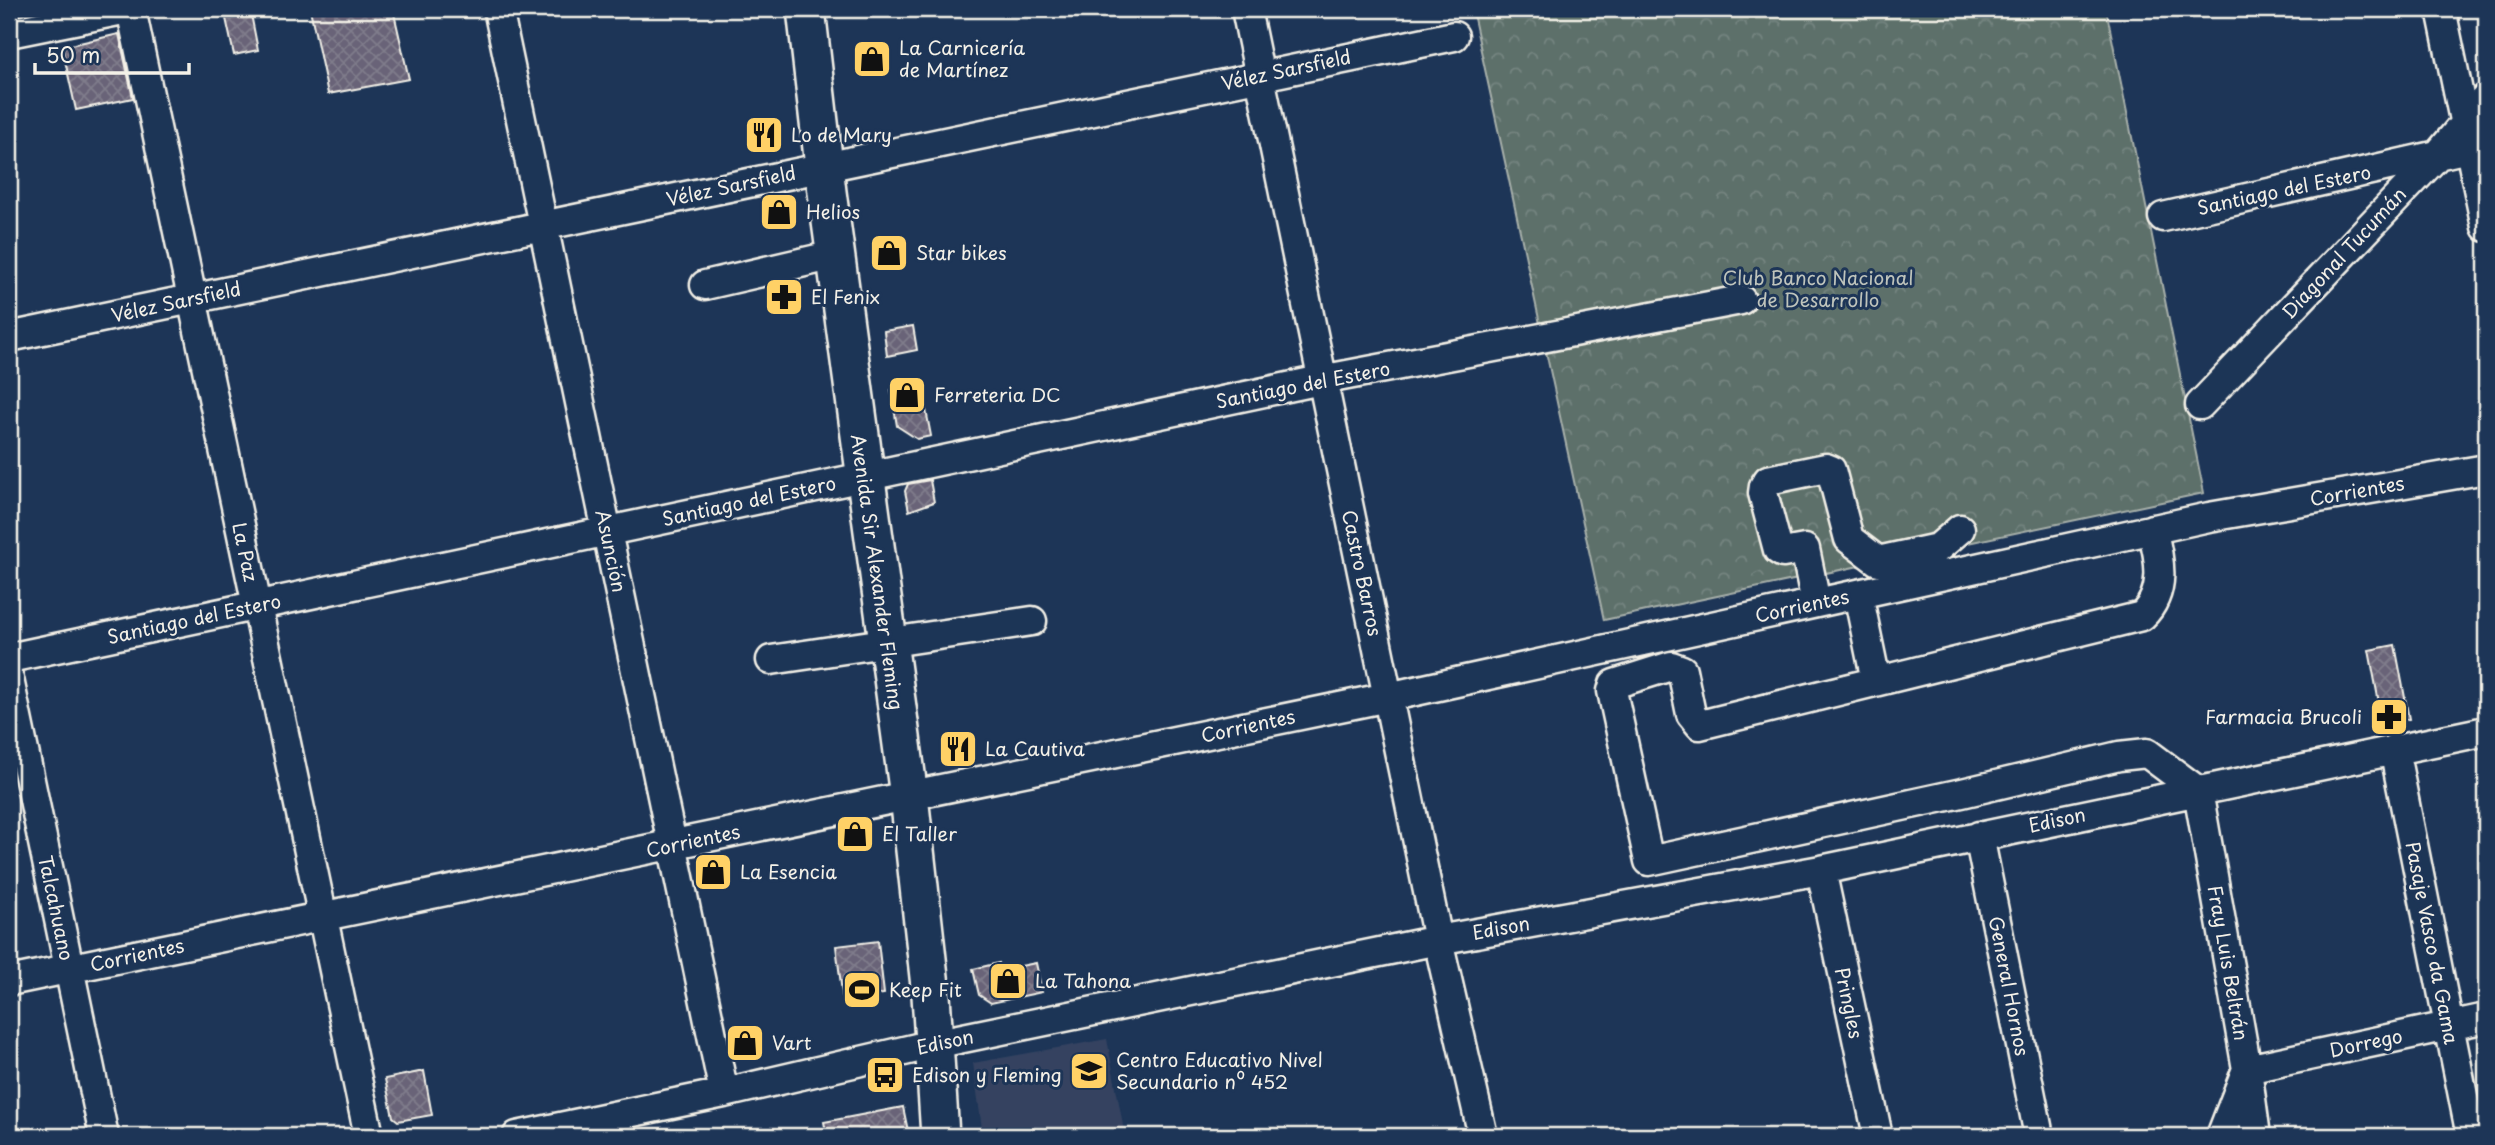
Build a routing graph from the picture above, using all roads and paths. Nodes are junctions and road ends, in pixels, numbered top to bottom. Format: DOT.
graph roads {
  1 [pos="498,9"];
  2 [pos="806,9"];
  3 [pos="1246,9"];
  4 [pos="2441,9"];
  5 [pos="116,10"];
  6 [pos="9,33"];
  7 [pos="1454,36"];
  8 [pos="1260,76"];
  9 [pos="2486,98"];
  10 [pos="2474,138"];
  11 [pos="2436,157"];
  12 [pos="824,166"];
  13 [pos="2163,217"];
  14 [pos="543,225"];
  15 [pos="2486,227"];
  16 [pos="835,255"];
  17 [pos="705,285"];
  18 [pos="192,299"];
  19 [pos="1741,300"];
  20 [pos="9,337"];
  21 [pos="1321,380"];
  22 [pos="2200,405"];
  23 [pos="2486,469"];
  24 [pos="865,476"];
  25 [pos="1960,529"];
  26 [pos="2152,529"];
  27 [pos="607,531"];
  28 [pos="1849,539"];
  29 [pos="1804,549"];
  30 [pos="1858,594"];
  31 [pos="1816,603"];
  32 [pos="257,606"];
  33 [pos="1032,621"];
  34 [pos="887,643"];
  35 [pos="9,658"];
  36 [pos="771,660"];
  37 [pos="9,679"];
  38 [pos="1876,681"];
  39 [pos="1388,697"];
  40 [pos="2486,730"];
  41 [pos="2394,750"];
  42 [pos="2198,791"];
  43 [pos="909,796"];
  44 [pos="1979,836"];
  45 [pos="672,845"];
  46 [pos="1821,870"];
  47 [pos="322,917"];
  48 [pos="1438,940"];
  49 [pos="69,969"];
  50 [pos="9,981"];
  51 [pos="2486,1018"];
  52 [pos="2447,1025"];
  53 [pos="934,1044"];
  54 [pos="2247,1069"];
  55 [pos="724,1093"];
  56 [pos="104,1136"];
  57 [pos="369,1136"];
  58 [pos="517,1136"];
  59 [pos="940,1136"];
  60 [pos="1483,1136"];
  61 [pos="1878,1136"];
  62 [pos="2039,1136"];
  63 [pos="2221,1136"];
  64 [pos="2256,1136"];
  65 [pos="2471,1136"];
  1 -- 14 [label="street, Asunción"];
  2 -- 12 [label="main road, Avenida Sir Alexander Fleming"];
  3 -- 8 [label="street, Castro Barros"];
  4 -- 10 [label="street"];
  5 -- 6 [label="street"];
  5 -- 18 [label="street, La Paz"];
  7 -- 8 [label="street, Vélez Sarsfield"];
  8 -- 12 [label="street, Vélez Sarsfield"];
  8 -- 21 [label="street, Castro Barros"];
  9 -- 10 [label="street, Diagonal Tucumán"];
  10 -- 11 [label="street, Diagonal Tucumán"];
  10 -- 15 [label="street"];
  11 -- 13 [label="street, Santiago del Estero"];
  11 -- 22 [label="street, Diagonal Tucumán"];
  12 -- 14 [label="street, Vélez Sarsfield"];
  12 -- 16 [label="main road, Avenida Sir Alexander Fleming"];
  14 -- 18 [label="street, Vélez Sarsfield"];
  14 -- 27 [label="street, Asunción"];
  16 -- 17 [label="street"];
  16 -- 24 [label="main road, Avenida Sir Alexander Fleming"];
  18 -- 20 [label="street, Vélez Sarsfield"];
  18 -- 32 [label="street, La Paz"];
  19 -- 21 [label="street, Santiago del Estero"];
  21 -- 24 [label="street, Santiago del Estero"];
  21 -- 39 [label="street, Castro Barros"];
  23 -- 26 [label="street, Corrientes"];
  24 -- 27 [label="street, Santiago del Estero"];
  24 -- 34 [label="main road, Avenida Sir Alexander Fleming"];
  25 -- 28 [label="street"];
  26 -- 30 [label="street, Corrientes"];
  26 -- 38 [label="street"];
  27 -- 32 [label="street, Santiago del Estero"];
  27 -- 45 [label="street, Asunción"];
  28 -- 29 [label="street"];
  28 -- 29 [label="street"];
  29 -- 31 [label="street"];
  30 -- 31 [label="street, Corrientes"];
  30 -- 38 [label="street"];
  31 -- 39 [label="street, Corrientes"];
  32 -- 35 [label="street, Santiago del Estero"];
  32 -- 47 [label="street, La Paz"];
  33 -- 34 [label="street"];
  34 -- 36 [label="street"];
  34 -- 43 [label="main road, Avenida Sir Alexander Fleming"];
  37 -- 49 [label="street, Talcahuano"];
  38 -- 42 [label="street"];
  39 -- 43 [label="street, Corrientes"];
  39 -- 48 [label="street, Castro Barros"];
  40 -- 41 [label="street, Edison"];
  41 -- 42 [label="street, Edison"];
  41 -- 52 [label="street, Pasaje Vasco da Gama"];
  42 -- 44 [label="street, Edison"];
  42 -- 54 [label="street, Fray Luis Beltrán"];
  43 -- 45 [label="street, Corrientes"];
  43 -- 53 [label="main road, Avenida Sir Alexander Fleming"];
  44 -- 46 [label="street, Edison"];
  44 -- 62 [label="street, General Hornos"];
  45 -- 47 [label="street, Corrientes"];
  45 -- 55 [label="street, Asunción"];
  46 -- 48 [label="street, Edison"];
  46 -- 61 [label="street, Pringles"];
  47 -- 49 [label="street, Corrientes"];
  47 -- 57 [label="street, La Paz"];
  48 -- 53 [label="street, Edison"];
  48 -- 60 [label="street, Castro Barros"];
  49 -- 50 [label="street, Corrientes"];
  49 -- 56 [label="street, Talcahuano"];
  51 -- 52 [label="street, Dorrego"];
  52 -- 54 [label="street, Dorrego"];
  52 -- 65 [label="street, Pasaje Vasco da Gama"];
  53 -- 55 [label="street, Edison"];
  53 -- 59 [label="main road, Avenida Sir Alexander Fleming"];
  54 -- 63 [label="street"];
  54 -- 64 [label="street, Fray Luis Beltrán"];
  55 -- 58 [label="street, Edison"];
}
